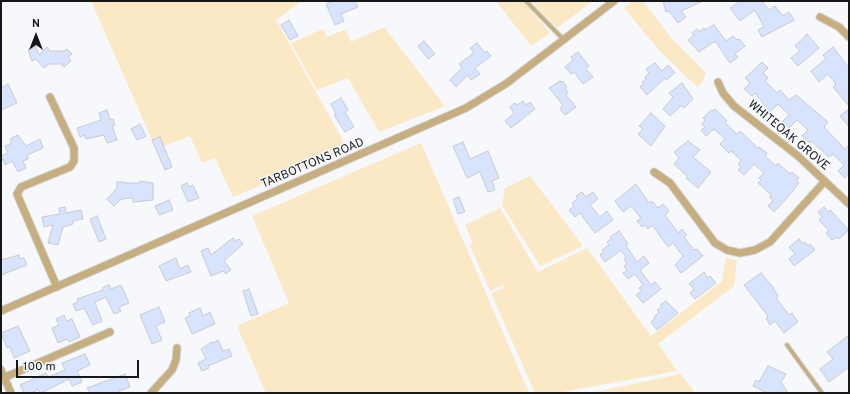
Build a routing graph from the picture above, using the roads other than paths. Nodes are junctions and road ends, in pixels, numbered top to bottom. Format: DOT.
graph roads {
  1 [pos="526,1"];
  2 [pos="614,1"];
  3 [pos="820,17"];
  4 [pos="849,37"];
  5 [pos="564,40"];
  6 [pos="718,82"];
  7 [pos="50,97"];
  8 [pos="654,172"];
  9 [pos="825,181"];
  10 [pos="849,204"];
  11 [pos="57,287"];
  12 [pos="1,311"];
  13 [pos="110,332"];
  14 [pos="787,345"];
  15 [pos="177,348"];
  16 [pos="1,370"];
  17 [pos="3,378"];
  18 [pos="11,393"];
  19 [pos="151,393"];
  20 [pos="822,393"];
  1 -- 5 [label="lane"];
  2 -- 5 [label="street, TARBOTTONS ROAD"];
  3 -- 4 [label="street"];
  5 -- 11 [label="street, TARBOTTONS ROAD"];
  6 -- 9 [label="street, WHITEOAK GROVE"];
  7 -- 11 [label="street"];
  8 -- 9 [label="street"];
  9 -- 10 [label="street, WHITEOAK GROVE"];
  11 -- 12 [label="street, TARBOTTONS ROAD"];
  13 -- 17 [label="street"];
  14 -- 20 [label="lane"];
  15 -- 19 [label="street"];
  16 -- 17 [label="street"];
  17 -- 18 [label="street"];
}
